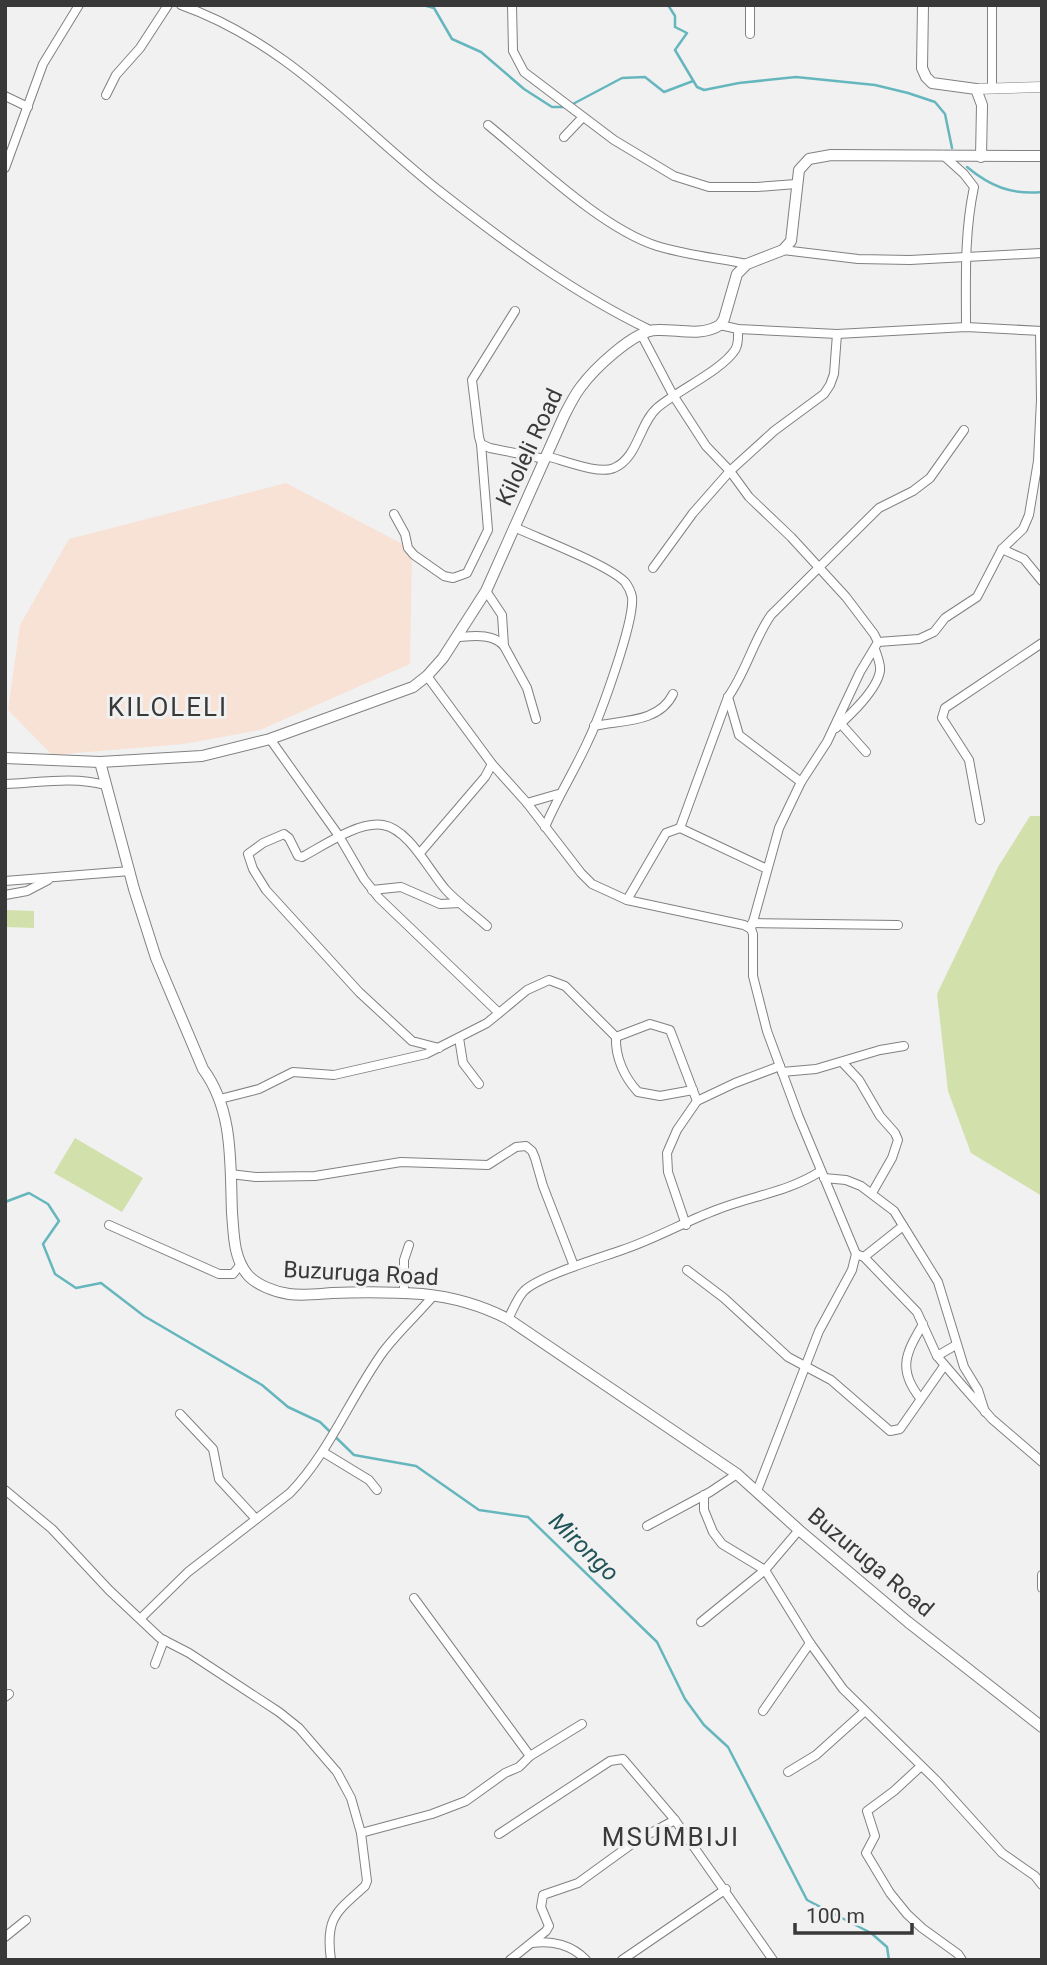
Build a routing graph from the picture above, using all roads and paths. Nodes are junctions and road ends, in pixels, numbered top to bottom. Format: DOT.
graph roads {
  1 [pos="79,5"];
  2 [pos="168,5"];
  3 [pos="181,5"];
  4 [pos="512,5"];
  5 [pos="750,5"];
  6 [pos="923,5"];
  7 [pos="992,5"];
  8 [pos="750,34"];
  9 [pos="1042,87"];
  10 [pos="992,88"];
  11 [pos="976,89"];
  12 [pos="106,95"];
  13 [pos="5,96"];
  14 [pos="28,107"];
  15 [pos="583,117"];
  16 [pos="488,125"];
  17 [pos="564,137"];
  18 [pos="943,155"];
  19 [pos="1042,156"];
  20 [pos="981,157"];
  21 [pos="5,168"];
  22 [pos="796,184"];
  23 [pos="783,250"];
  24 [pos="1042,253"];
  25 [pos="966,257"];
  26 [pos="747,264"];
  27 [pos="515,311"];
  28 [pos="720,326"];
  29 [pos="967,327"];
  30 [pos="738,329"];
  31 [pos="1041,331"];
  32 [pos="645,332"];
  33 [pos="837,334"];
  34 [pos="673,395"];
  35 [pos="1042,400"];
  36 [pos="964,430"];
  37 [pos="481,444"];
  38 [pos="546,457"];
  39 [pos="1040,463"];
  40 [pos="730,471"];
  41 [pos="394,514"];
  42 [pos="514,527"];
  43 [pos="1002,550"];
  44 [pos="653,568"];
  45 [pos="818,568"];
  46 [pos="1042,581"];
  47 [pos="486,591"];
  48 [pos="458,637"];
  49 [pos="1042,643"];
  50 [pos="504,646"];
  51 [pos="876,646"];
  52 [pos="427,677"];
  53 [pos="673,694"];
  54 [pos="727,697"];
  55 [pos="536,719"];
  56 [pos="841,724"];
  57 [pos="594,726"];
  58 [pos="833,732"];
  59 [pos="270,738"];
  60 [pos="866,752"];
  61 [pos="5,758"];
  62 [pos="100,762"];
  63 [pos="492,764"];
  64 [pos="801,782"];
  65 [pos="5,784"];
  66 [pos="105,785"];
  67 [pos="558,794"];
  68 [pos="527,803"];
  69 [pos="980,820"];
  70 [pos="545,827"];
  71 [pos="680,828"];
  72 [pos="339,836"];
  73 [pos="420,853"];
  74 [pos="767,869"];
  75 [pos="130,871"];
  76 [pos="51,879"];
  77 [pos="5,881"];
  78 [pos="372,890"];
  79 [pos="5,895"];
  80 [pos="627,901"];
  81 [pos="460,903"];
  82 [pos="898,925"];
  83 [pos="487,926"];
  84 [pos="752,926"];
  85 [pos="499,1013"];
  86 [pos="616,1037"];
  87 [pos="459,1038"];
  88 [pos="904,1046"];
  89 [pos="439,1048"];
  90 [pos="842,1062"];
  91 [pos="781,1069"];
  92 [pos="479,1084"];
  93 [pos="693,1090"];
  94 [pos="220,1099"];
  95 [pos="697,1101"];
  96 [pos="230,1174"];
  97 [pos="822,1174"];
  98 [pos="872,1193"];
  99 [pos="109,1225"];
  100 [pos="685,1225"];
  101 [pos="903,1226"];
  102 [pos="409,1245"];
  103 [pos="860,1255"];
  104 [pos="241,1264"];
  105 [pos="574,1266"];
  106 [pos="687,1269"];
  107 [pos="404,1293"];
  108 [pos="434,1295"];
  109 [pos="508,1319"];
  110 [pos="923,1324"];
  111 [pos="957,1345"];
  112 [pos="937,1356"];
  113 [pos="805,1366"];
  114 [pos="944,1366"];
  115 [pos="920,1398"];
  116 [pos="985,1412"];
  117 [pos="180,1414"];
  118 [pos="323,1452"];
  119 [pos="1042,1462"];
  120 [pos="737,1474"];
  121 [pos="5,1490"];
  122 [pos="377,1490"];
  123 [pos="757,1491"];
  124 [pos="704,1495"];
  125 [pos="256,1519"];
  126 [pos="648,1526"];
  127 [pos="799,1530"];
  128 [pos="765,1570"];
  129 [pos="1042,1575"];
  130 [pos="1042,1588"];
  131 [pos="414,1598"];
  132 [pos="141,1618"];
  133 [pos="701,1622"];
  134 [pos="164,1640"];
  135 [pos="810,1643"];
  136 [pos="155,1664"];
  137 [pos="763,1711"];
  138 [pos="865,1711"];
  139 [pos="582,1724"];
  140 [pos="1042,1727"];
  141 [pos="530,1756"];
  142 [pos="920,1767"];
  143 [pos="789,1772"];
  144 [pos="676,1820"];
  145 [pos="361,1833"];
  146 [pos="499,1834"];
  147 [pos="1042,1885"];
  148 [pos="726,1889"];
  149 [pos="26,1920"];
  150 [pos="5,1937"];
  151 [pos="531,1943"];
  152 [pos="331,1960"];
  153 [pos="510,1960"];
  154 [pos="586,1960"];
  155 [pos="622,1960"];
  156 [pos="773,1960"];
  157 [pos="962,1960"];
  1 -- 14 [label="street"];
  2 -- 12 [label="street"];
  3 -- 32 [label="street"];
  4 -- 15 [label="street"];
  5 -- 8 [label="street"];
  6 -- 11 [label="main road"];
  7 -- 10 [label="street"];
  9 -- 10 [label="street"];
  10 -- 11 [label="street"];
  11 -- 20 [label="main road"];
  13 -- 14 [label="street"];
  14 -- 21 [label="street"];
  15 -- 17 [label="street"];
  15 -- 22 [label="street"];
  16 -- 26 [label="street"];
  18 -- 20 [label="main road"];
  18 -- 22 [label="main road"];
  18 -- 25 [label="street"];
  19 -- 20 [label="main road"];
  22 -- 23 [label="main road"];
  23 -- 25 [label="street"];
  23 -- 26 [label="main road"];
  24 -- 25 [label="street"];
  25 -- 29 [label="street"];
  26 -- 28 [label="main road"];
  27 -- 37 [label="street"];
  28 -- 30 [label="street"];
  28 -- 32 [label="main road"];
  29 -- 31 [label="street"];
  29 -- 33 [label="street"];
  30 -- 33 [label="street"];
  30 -- 34 [label="street"];
  31 -- 35 [label="street"];
  32 -- 34 [label="street"];
  32 -- 38 [label="main road, Kiloleli Road"];
  33 -- 40 [label="street"];
  34 -- 38 [label="street"];
  34 -- 40 [label="street"];
  35 -- 39 [label="street"];
  36 -- 45 [label="street"];
  37 -- 38 [label="street"];
  37 -- 41 [label="street"];
  38 -- 42 [label="main road, Kiloleli Road"];
  39 -- 43 [label="street"];
  40 -- 44 [label="street"];
  40 -- 45 [label="street"];
  42 -- 47 [label="main road, Kiloleli Road"];
  42 -- 57 [label="street"];
  43 -- 46 [label="street"];
  43 -- 51 [label="street"];
  45 -- 51 [label="street"];
  45 -- 54 [label="street"];
  47 -- 48 [label="main road, Kiloleli Road"];
  47 -- 50 [label="street"];
  48 -- 50 [label="street"];
  48 -- 52 [label="main road, Kiloleli Road"];
  49 -- 69 [label="street"];
  50 -- 55 [label="street"];
  51 -- 56 [label="street"];
  51 -- 58 [label="street"];
  52 -- 59 [label="main road, Kiloleli Road"];
  52 -- 63 [label="street"];
  53 -- 57 [label="street"];
  54 -- 64 [label="street"];
  54 -- 71 [label="street"];
  56 -- 58 [label="street"];
  56 -- 60 [label="street"];
  57 -- 67 [label="street"];
  58 -- 64 [label="street"];
  59 -- 62 [label="main road, Kiloleli Road"];
  59 -- 72 [label="street"];
  61 -- 62 [label="main road, Kiloleli Road"];
  62 -- 66 [label="main road"];
  63 -- 68 [label="street"];
  63 -- 73 [label="street"];
  64 -- 74 [label="street"];
  65 -- 66 [label="street"];
  66 -- 75 [label="main road"];
  67 -- 68 [label="street"];
  67 -- 70 [label="street"];
  68 -- 70 [label="street"];
  70 -- 80 [label="street"];
  71 -- 74 [label="street"];
  71 -- 80 [label="street"];
  72 -- 73 [label="street"];
  72 -- 78 [label="street"];
  72 -- 89 [label="street"];
  73 -- 81 [label="street"];
  74 -- 84 [label="street"];
  75 -- 76 [label="street"];
  75 -- 94 [label="main road"];
  76 -- 77 [label="street"];
  76 -- 79 [label="street"];
  78 -- 81 [label="street"];
  78 -- 85 [label="street"];
  80 -- 84 [label="street"];
  81 -- 83 [label="street"];
  82 -- 84 [label="street"];
  84 -- 91 [label="street"];
  85 -- 86 [label="street"];
  85 -- 87 [label="street"];
  86 -- 93 [label="street"];
  86 -- 93 [label="street"];
  87 -- 89 [label="street"];
  87 -- 92 [label="street"];
  88 -- 90 [label="street"];
  89 -- 94 [label="street"];
  90 -- 91 [label="street"];
  90 -- 98 [label="street"];
  91 -- 95 [label="street"];
  91 -- 97 [label="street"];
  93 -- 95 [label="street"];
  94 -- 96 [label="main road"];
  95 -- 100 [label="street"];
  96 -- 104 [label="main road"];
  96 -- 105 [label="street"];
  97 -- 98 [label="street"];
  97 -- 100 [label="street"];
  97 -- 103 [label="street"];
  98 -- 101 [label="street"];
  99 -- 104 [label="street"];
  100 -- 105 [label="street"];
  101 -- 103 [label="street"];
  101 -- 111 [label="street"];
  102 -- 107 [label="street"];
  103 -- 110 [label="street"];
  103 -- 113 [label="street"];
  104 -- 107 [label="main road, Buzuruga Road"];
  105 -- 109 [label="street"];
  106 -- 113 [label="street"];
  107 -- 108 [label="main road, Buzuruga Road"];
  108 -- 109 [label="main road, Buzuruga Road"];
  108 -- 118 [label="street"];
  109 -- 120 [label="main road, Buzuruga Road"];
  110 -- 112 [label="street"];
  110 -- 115 [label="street"];
  111 -- 112 [label="street"];
  111 -- 116 [label="street"];
  112 -- 114 [label="street"];
  113 -- 115 [label="street"];
  113 -- 123 [label="street"];
  114 -- 115 [label="street"];
  114 -- 116 [label="street"];
  116 -- 119 [label="street"];
  117 -- 125 [label="street"];
  118 -- 122 [label="street"];
  118 -- 125 [label="street"];
  120 -- 123 [label="main road, Buzuruga Road"];
  120 -- 124 [label="street"];
  121 -- 132 [label="street"];
  123 -- 127 [label="main road, Buzuruga Road"];
  124 -- 126 [label="street"];
  124 -- 128 [label="street"];
  125 -- 132 [label="street"];
  127 -- 128 [label="street"];
  127 -- 140 [label="main road, Buzuruga Road"];
  128 -- 133 [label="street"];
  128 -- 135 [label="street"];
  129 -- 130 [label="street"];
  131 -- 141 [label="street"];
  132 -- 134 [label="street"];
  134 -- 136 [label="street"];
  134 -- 145 [label="street"];
  135 -- 137 [label="street"];
  135 -- 138 [label="street"];
  138 -- 142 [label="street"];
  138 -- 143 [label="street"];
  139 -- 141 [label="street"];
  141 -- 145 [label="street"];
  142 -- 147 [label="street"];
  142 -- 157 [label="street"];
  144 -- 146 [label="street"];
  144 -- 148 [label="street"];
  144 -- 151 [label="street"];
  145 -- 152 [label="street"];
  148 -- 155 [label="street"];
  148 -- 156 [label="street"];
  149 -- 150 [label="street"];
  151 -- 153 [label="street"];
  151 -- 154 [label="street"];
}
